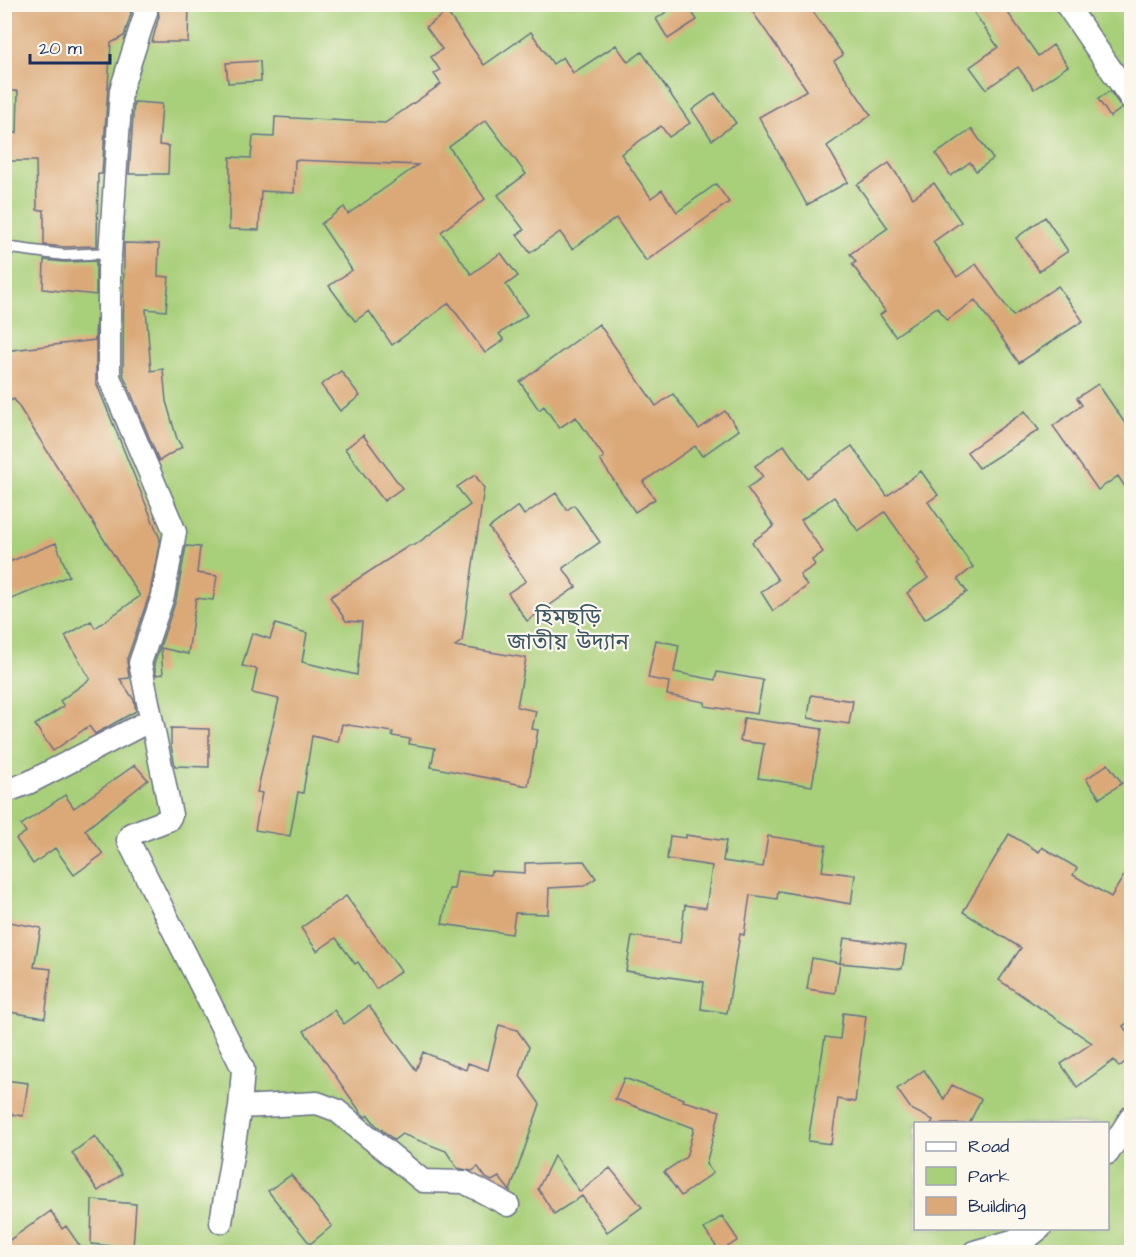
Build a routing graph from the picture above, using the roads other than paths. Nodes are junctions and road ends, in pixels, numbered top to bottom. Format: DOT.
graph roads {
  1 [pos="141,4"];
  2 [pos="1066,4"];
  3 [pos="1131,100"];
  4 [pos="4,247"];
  5 [pos="110,253"];
  6 [pos="151,720"];
  7 [pos="4,792"];
  8 [pos="240,1107"];
  9 [pos="1131,1116"];
  10 [pos="1109,1150"];
  11 [pos="508,1205"];
  12 [pos="221,1222"];
  13 [pos="1038,1230"];
  14 [pos="974,1252"];
  1 -- 5 [label="street"];
  2 -- 3 [label="street"];
  4 -- 5 [label="lane"];
  5 -- 6 [label="street"];
  6 -- 7 [label="street"];
  6 -- 8 [label="street"];
  8 -- 11 [label="street"];
  8 -- 12 [label="street"];
  9 -- 10 [label="street"];
  13 -- 14 [label="street"];
}
